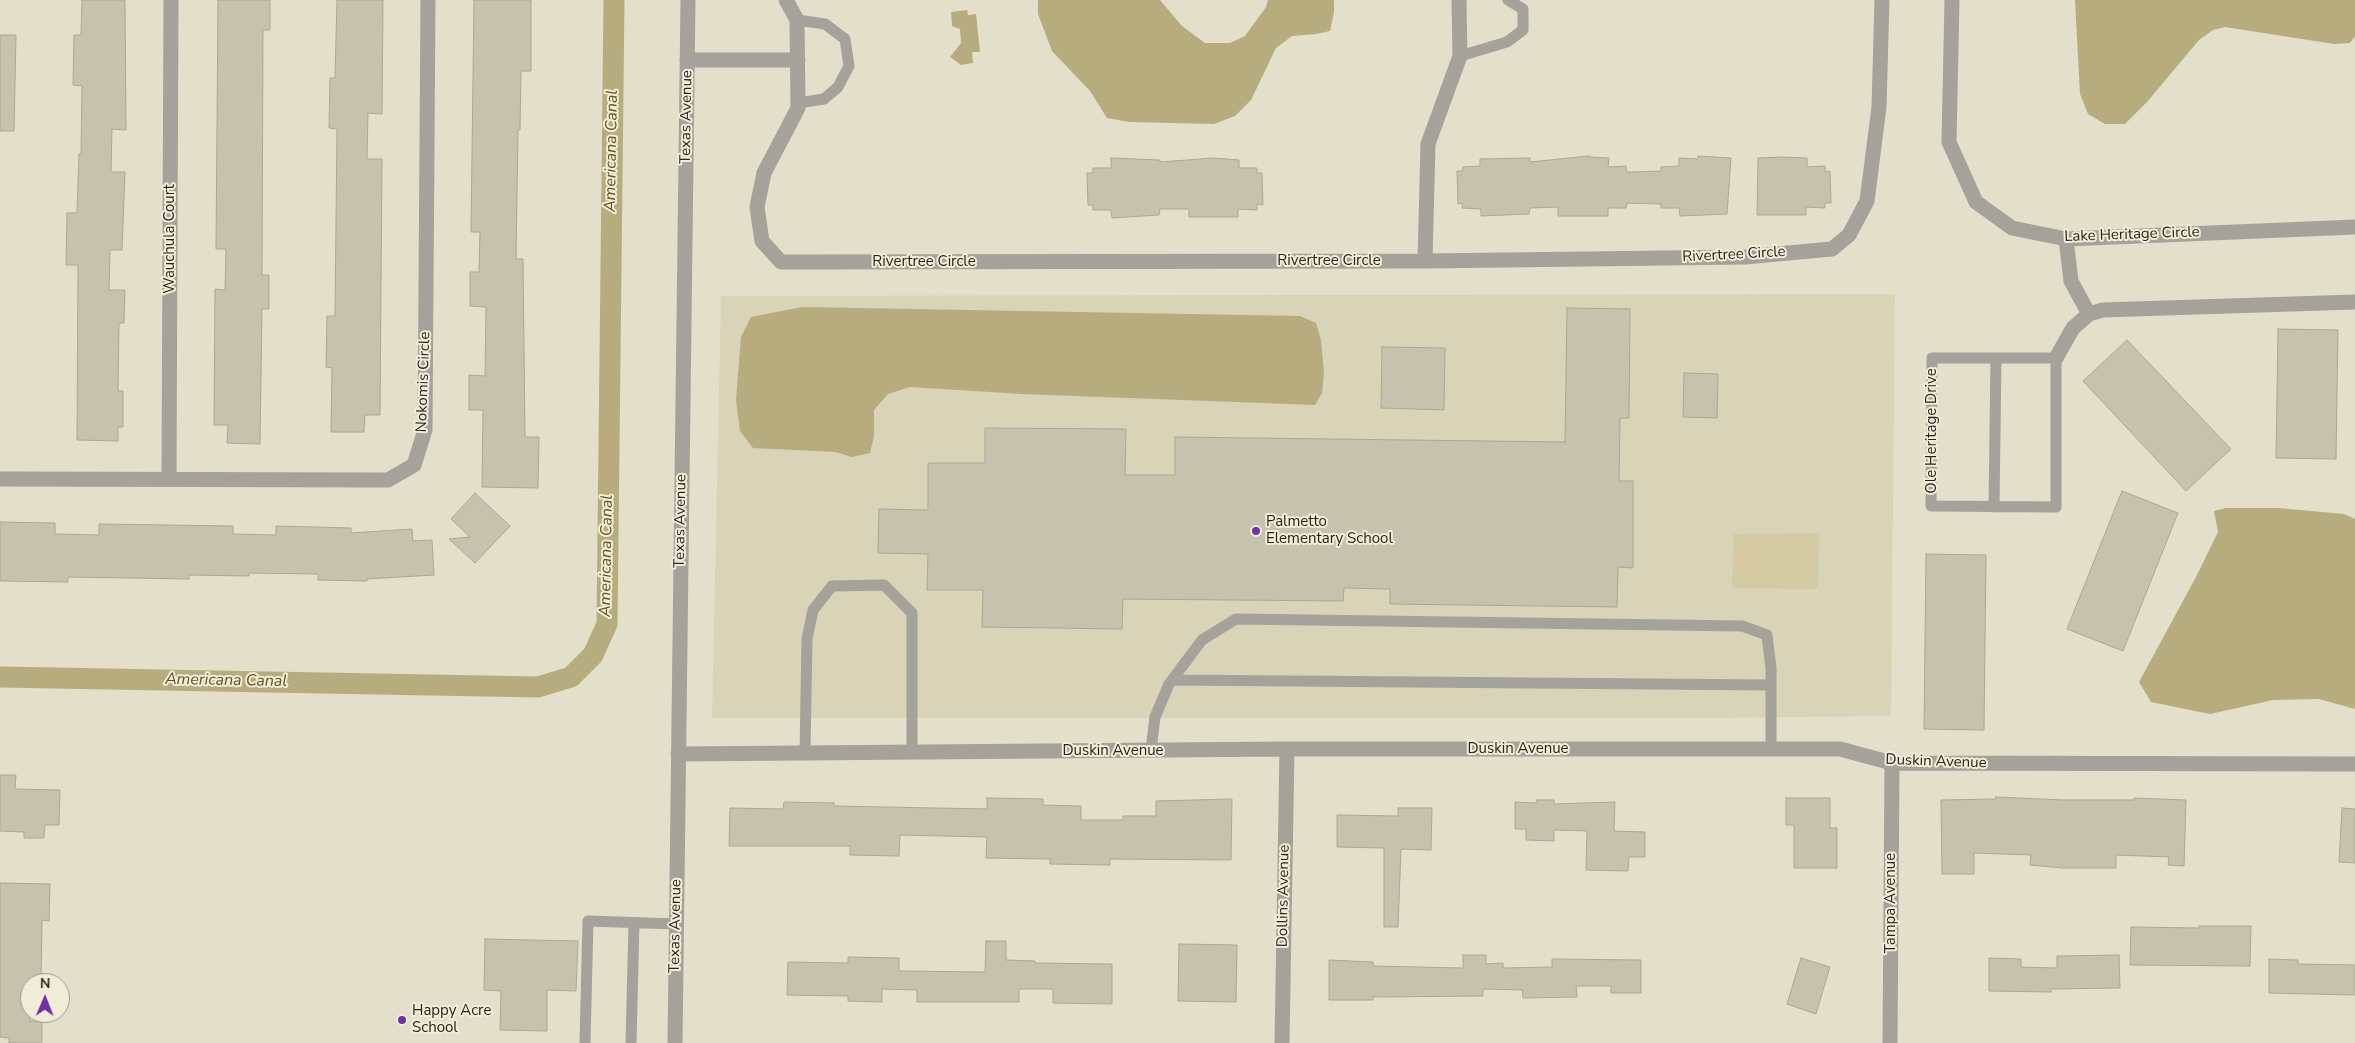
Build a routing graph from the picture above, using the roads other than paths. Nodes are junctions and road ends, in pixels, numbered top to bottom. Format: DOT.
graph roads {
  1 [pos="171,0"];
  2 [pos="428,0"];
  3 [pos="688,0"];
  4 [pos="786,0"];
  5 [pos="1459,0"];
  6 [pos="1508,0"];
  7 [pos="1882,0"];
  8 [pos="1952,0"];
  9 [pos="797,20"];
  10 [pos="1460,56"];
  11 [pos="688,60"];
  12 [pos="798,60"];
  13 [pos="798,103"];
  14 [pos="2355,227"];
  15 [pos="2066,239"];
  16 [pos="1425,261"];
  17 [pos="2355,302"];
  18 [pos="2088,314"];
  19 [pos="1996,358"];
  20 [pos="2056,358"];
  21 [pos="0,478"];
  22 [pos="169,478"];
  23 [pos="1994,507"];
  24 [pos="1173,680"];
  25 [pos="1771,685"];
  26 [pos="1286,749"];
  27 [pos="1151,750"];
  28 [pos="1771,750"];
  29 [pos="912,752"];
  30 [pos="805,753"];
  31 [pos="678,754"];
  32 [pos="1892,763"];
  33 [pos="2355,764"];
  34 [pos="634,923"];
  35 [pos="676,924"];
  36 [pos="585,1043"];
  37 [pos="631,1043"];
  38 [pos="675,1043"];
  39 [pos="1282,1043"];
  40 [pos="1890,1043"];
  1 -- 22 [label="street, Wauchula Court"];
  2 -- 22 [label="street, Nokomis Circle"];
  3 -- 11 [label="street, Texas Avenue"];
  4 -- 9 [label="street, Rivertree Circle"];
  5 -- 10 [label="street"];
  6 -- 10 [label="lane"];
  7 -- 16 [label="street, Rivertree Circle"];
  8 -- 15 [label="street, Lake Heritage Circle"];
  9 -- 12 [label="street, Rivertree Circle"];
  9 -- 13 [label="lane"];
  10 -- 16 [label="street"];
  11 -- 12 [label="street"];
  11 -- 31 [label="street, Texas Avenue"];
  12 -- 13 [label="street, Rivertree Circle"];
  13 -- 16 [label="street, Rivertree Circle"];
  14 -- 15 [label="street, Lake Heritage Circle"];
  15 -- 18 [label="street"];
  17 -- 18 [label="street"];
  18 -- 20 [label="street, Ole Heritage Drive"];
  19 -- 20 [label="lane, Ole Heritage Drive"];
  19 -- 23 [label="lane"];
  19 -- 23 [label="lane, Ole Heritage Drive"];
  20 -- 23 [label="lane, Ole Heritage Drive"];
  21 -- 22 [label="street, Nokomis Circle"];
  24 -- 25 [label="lane"];
  24 -- 25 [label="lane"];
  24 -- 27 [label="lane"];
  25 -- 28 [label="lane"];
  26 -- 27 [label="street, Duskin Avenue"];
  26 -- 28 [label="street, Duskin Avenue"];
  26 -- 39 [label="street, Dollins Avenue"];
  27 -- 29 [label="street, Duskin Avenue"];
  28 -- 32 [label="street, Duskin Avenue"];
  29 -- 30 [label="street, Duskin Avenue"];
  29 -- 30 [label="lane"];
  30 -- 31 [label="street, Duskin Avenue"];
  31 -- 35 [label="street, Texas Avenue"];
  32 -- 33 [label="street, Duskin Avenue"];
  32 -- 40 [label="street, Tampa Avenue"];
  34 -- 35 [label="lane"];
  34 -- 36 [label="lane"];
  34 -- 37 [label="lane"];
  35 -- 38 [label="street, Texas Avenue"];
}
